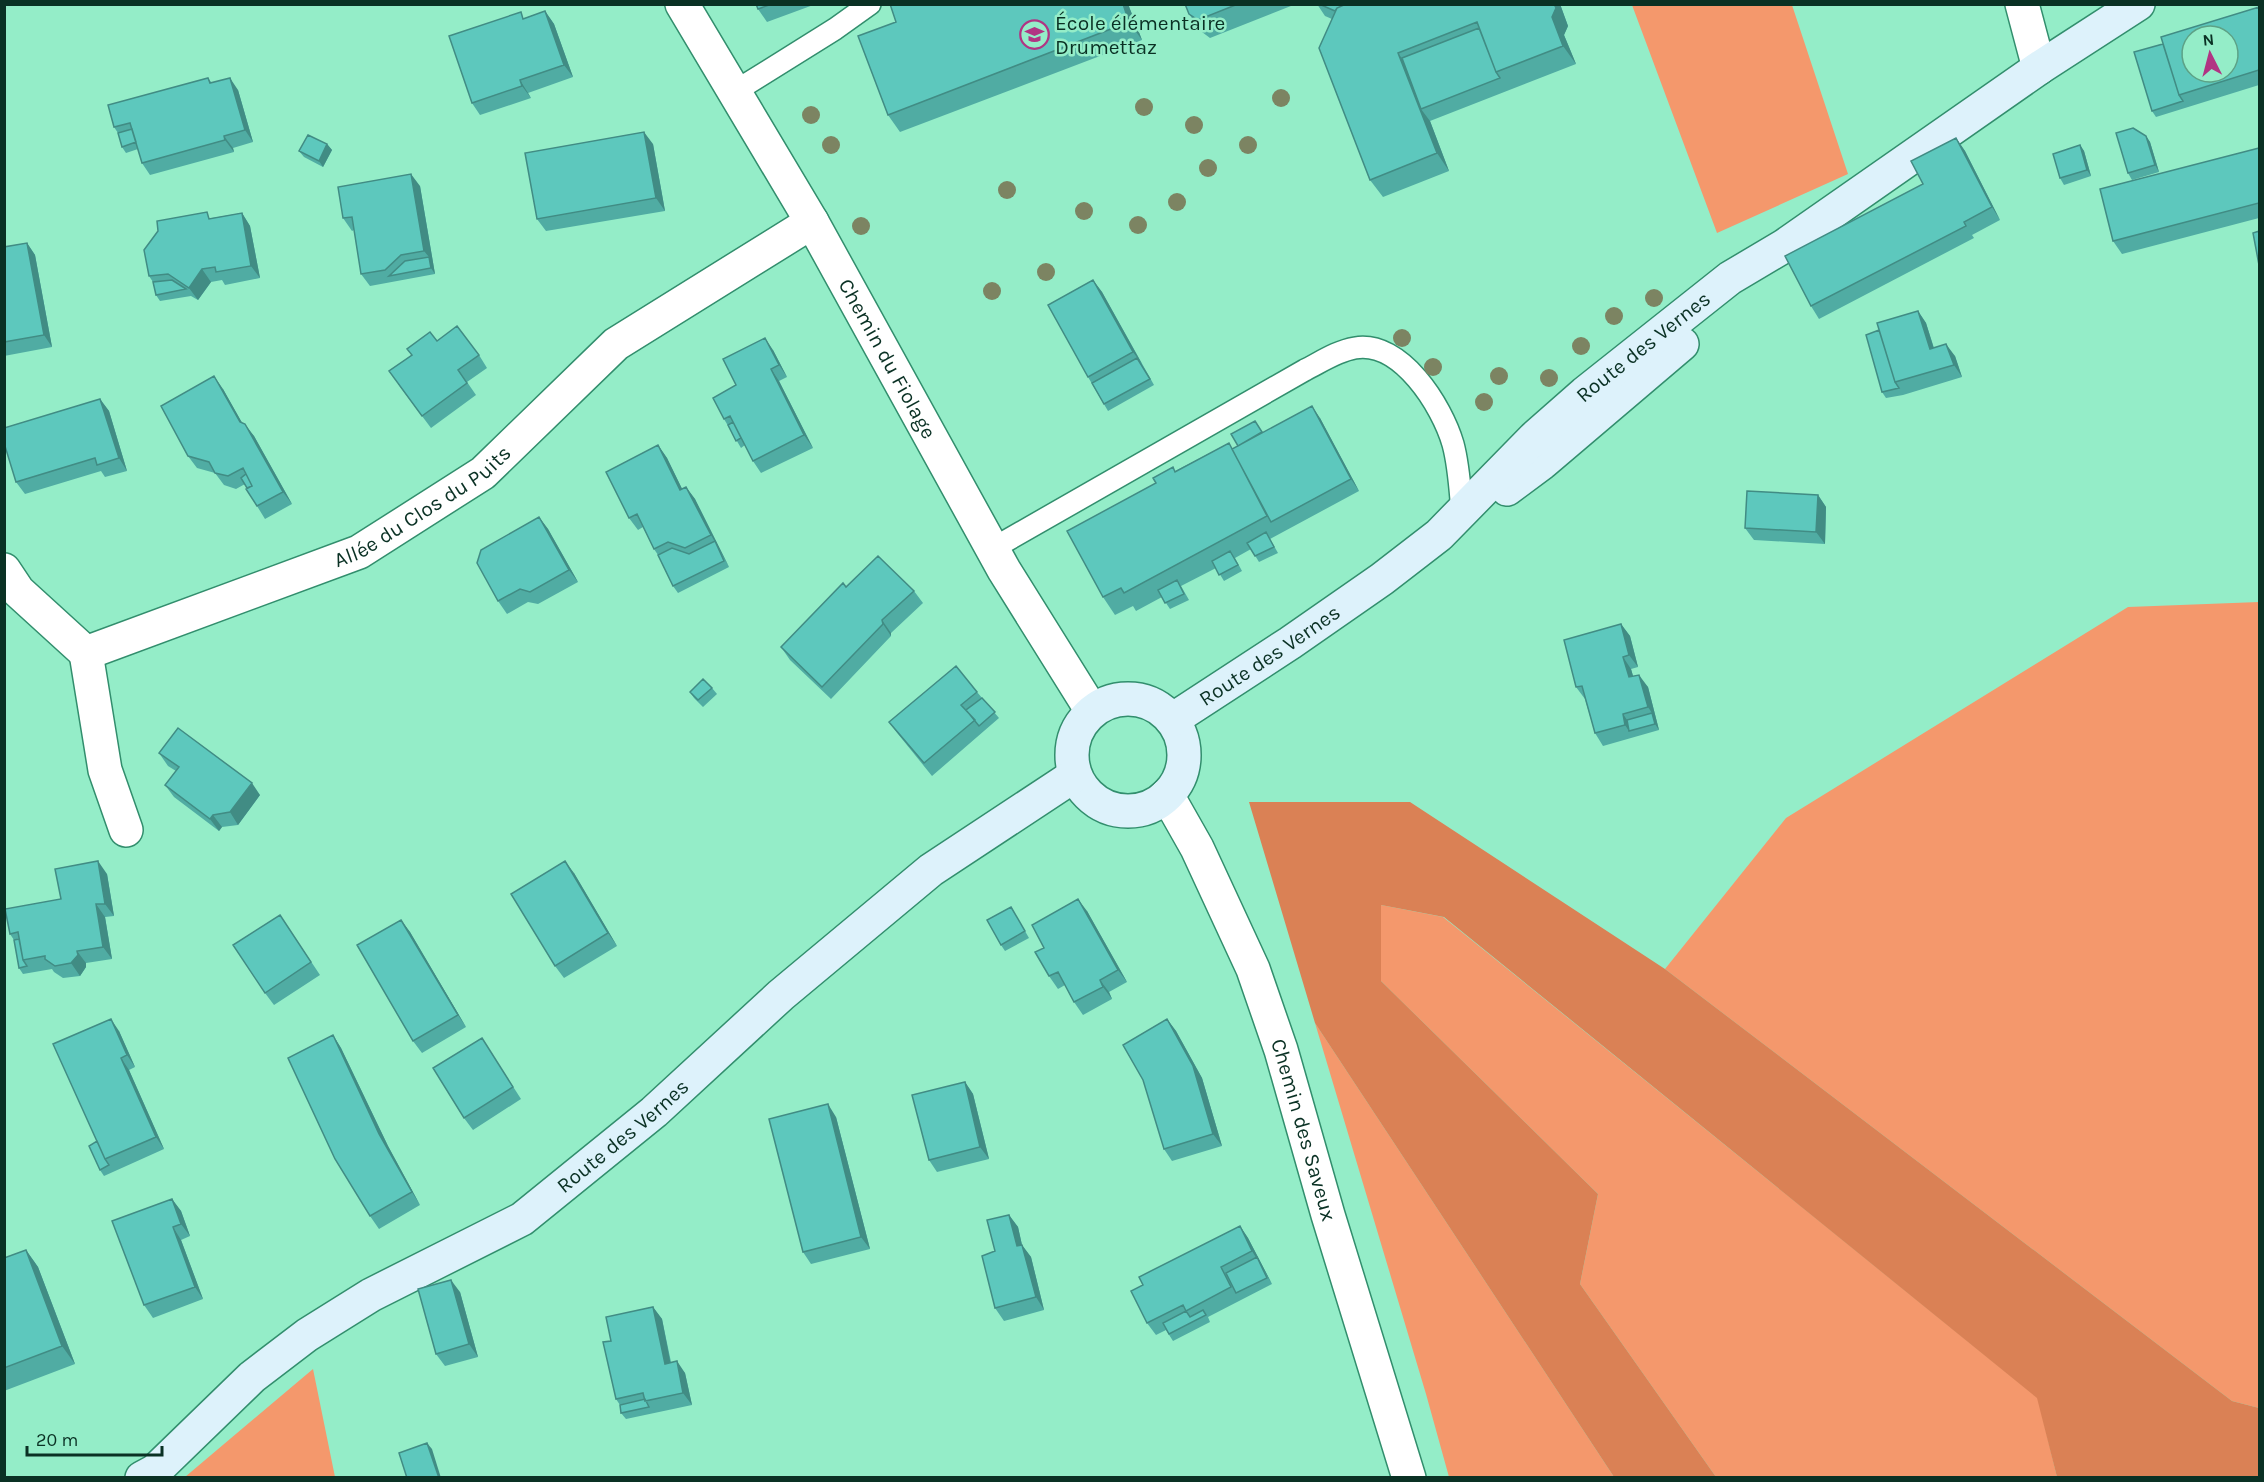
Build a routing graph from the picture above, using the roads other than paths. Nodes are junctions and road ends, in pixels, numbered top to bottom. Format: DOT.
graph roads {
  1 [pos="682,4"];
  2 [pos="870,4"];
  3 [pos="2022,4"];
  4 [pos="2138,4"];
  5 [pos="2039,68"];
  6 [pos="734,92"];
  7 [pos="812,222"];
  8 [pos="1784,246"];
  9 [pos="1461,512"];
  10 [pos="1439,535"];
  11 [pos="992,549"];
  12 [pos="4,570"];
  13 [pos="86,653"];
  14 [pos="1092,711"];
  15 [pos="1172,720"];
  16 [pos="1075,775"];
  17 [pos="1167,795"];
  18 [pos="126,830"];
  19 [pos="150,1475"];
  20 [pos="1409,1478"];
  1 -- 6 [label="street, Chemin du Fiolage"];
  2 -- 6 [label="lane"];
  3 -- 5 [label="street"];
  4 -- 5 [label="main road, Route des Vernes"];
  5 -- 8 [label="main road, Route des Vernes"];
  6 -- 7 [label="street, Chemin du Fiolage"];
  7 -- 11 [label="street, Chemin du Fiolage"];
  7 -- 13 [label="street, Allée du Clos du Puits"];
  8 -- 9 [label="main road, Route des Vernes"];
  8 -- 10 [label="main road"];
  9 -- 10 [label="main road, Route des Vernes"];
  9 -- 11 [label="lane"];
  10 -- 15 [label="main road, Route des Vernes"];
  11 -- 14 [label="street, Chemin du Fiolage"];
  12 -- 13 [label="street"];
  13 -- 18 [label="street"];
  14 -- 15 [label="main road"];
  14 -- 16 [label="main road"];
  15 -- 17 [label="main road"];
  16 -- 17 [label="main road"];
  16 -- 19 [label="main road, Route des Vernes"];
  17 -- 20 [label="street, Chemin des Saveux"];
}
